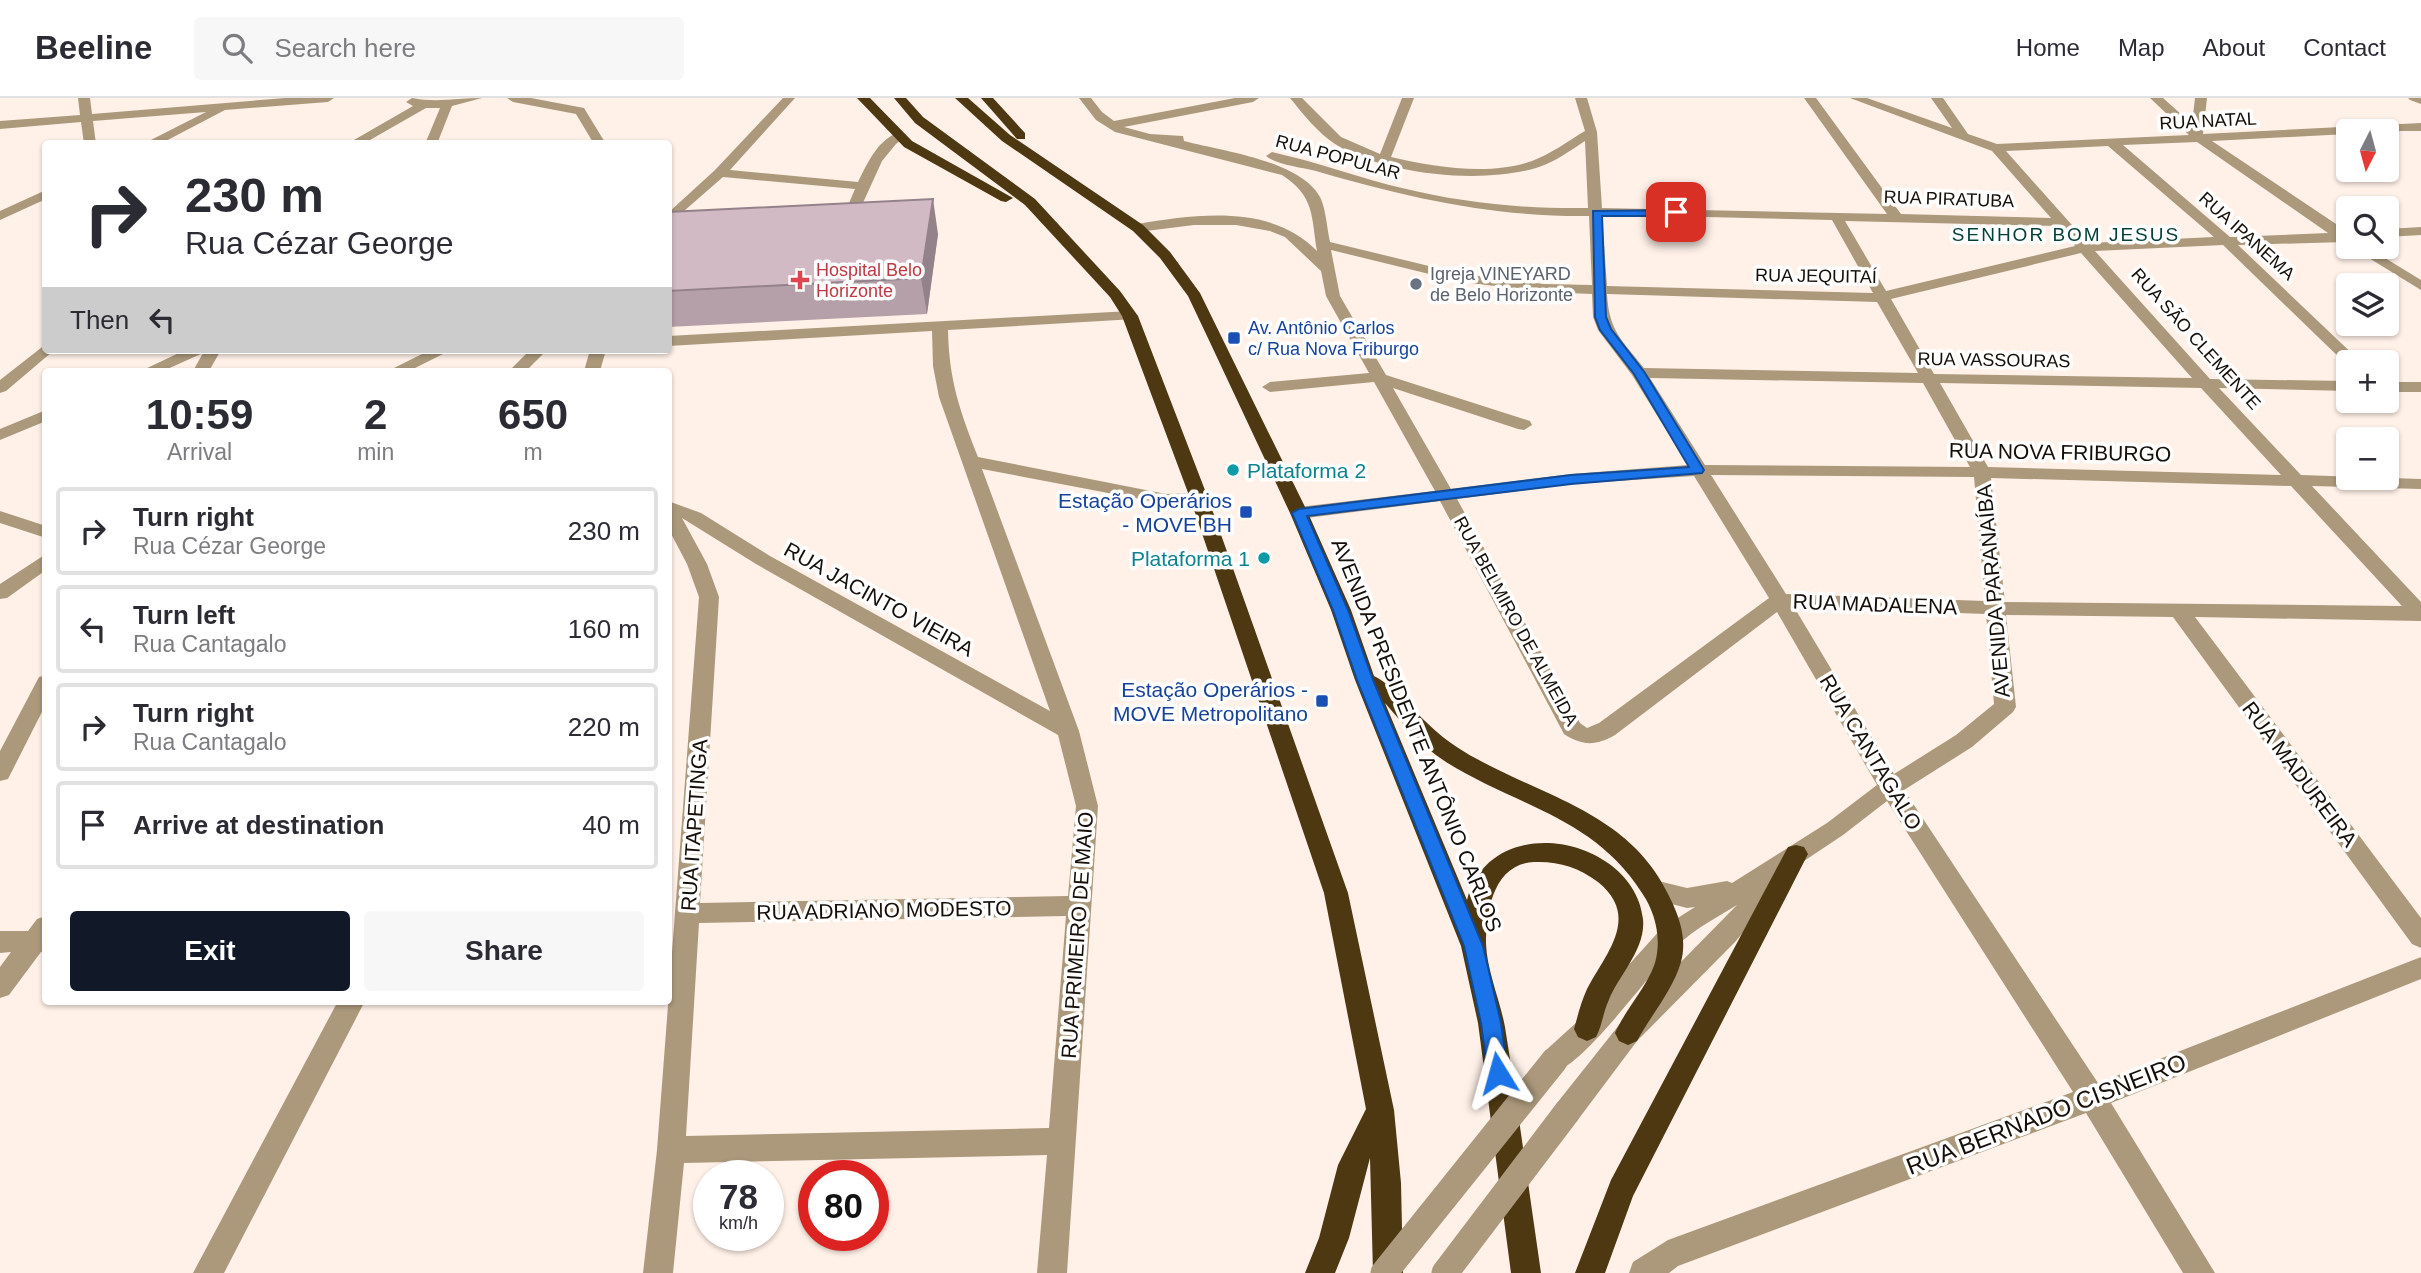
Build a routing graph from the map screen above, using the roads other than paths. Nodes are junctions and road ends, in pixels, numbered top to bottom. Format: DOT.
graph roads {
  1 [pos="84,98"];
  2 [pos="328,98"];
  3 [pos="408,98"];
  4 [pos="476,98"];
  5 [pos="513,98"];
  6 [pos="863,98"];
  7 [pos="900,98"];
  8 [pos="961,98"];
  9 [pos="988,98"];
  10 [pos="1085,98"];
  11 [pos="1253,98"];
  12 [pos="1296,98"];
  13 [pos="1408,98"];
  14 [pos="1581,98"];
  15 [pos="1810,98"];
  16 [pos="1856,98"];
  17 [pos="1937,98"];
  18 [pos="2156,98"];
  19 [pos="2201,98"];
  20 [pos="2414,98"];
  21 [pos="788,99"];
  22 [pos="2421,100"];
  23 [pos="237,101"];
  24 [pos="423,105"];
  25 [pos="447,105"];
  26 [pos="88,117"];
  27 [pos="0,125"];
  28 [pos="1112,125"];
  29 [pos="2421,127"];
  30 [pos="1591,132"];
  31 [pos="1963,135"];
  32 [pos="900,136"];
  33 [pos="2198,137"];
  34 [pos="90,140"];
  35 [pos="157,140"];
  36 [pos="360,140"];
  37 [pos="433,140"];
  38 [pos="598,140"];
  39 [pos="1166,140"];
  40 [pos="2111,142"];
  41 [pos="1996,148"];
  42 [pos="1384,159"];
  43 [pos="1048,166"];
  44 [pos="720,173"];
  45 [pos="864,186"];
  46 [pos="42,196"];
  47 [pos="1597,213"];
  48 [pos="0,216"];
  49 [pos="1836,216"];
  50 [pos="672,217"];
  51 [pos="1896,217"];
  52 [pos="2061,222"];
  53 [pos="2204,222"];
  54 [pos="847,224"];
  55 [pos="1050,226"];
  56 [pos="1138,228"];
  57 [pos="2336,230"];
  58 [pos="2421,232"];
  59 [pos="2399,233"];
  60 [pos="2336,237"];
  61 [pos="2225,240"];
  62 [pos="1324,245"];
  63 [pos="2126,246"];
  64 [pos="2087,247"];
  65 [pos="2377,259"];
  66 [pos="1326,268"];
  67 [pos="2421,286"];
  68 [pos="1600,290"];
  69 [pos="1881,297"];
  70 [pos="1130,316"];
  71 [pos="940,327"];
  72 [pos="672,341"];
  73 [pos="2340,350"];
  74 [pos="42,352"];
  75 [pos="189,354"];
  76 [pos="434,354"];
  77 [pos="535,354"];
  78 [pos="156,368"];
  79 [pos="403,368"];
  80 [pos="520,368"];
  81 [pos="1639,373"];
  82 [pos="1377,377"];
  83 [pos="1927,378"];
  84 [pos="2205,383"];
  85 [pos="2336,386"];
  86 [pos="1270,387"];
  87 [pos="2399,387"];
  88 [pos="2421,387"];
  89 [pos="0,388"];
  90 [pos="42,417"];
  91 [pos="1524,425"];
  92 [pos="0,435"];
  93 [pos="970,461"];
  94 [pos="1697,470"];
  95 [pos="1982,472"];
  96 [pos="2297,481"];
  97 [pos="2421,484"];
  98 [pos="1446,495"];
  99 [pos="1199,498"];
  100 [pos="672,509"];
  101 [pos="1299,513"];
  102 [pos="672,516"];
  103 [pos="0,517"];
  104 [pos="42,531"];
  105 [pos="42,564"];
  106 [pos="0,593"];
  107 [pos="1780,600"];
  108 [pos="1994,608"];
  109 [pos="2179,610"];
  110 [pos="2421,614"];
  111 [pos="1365,680"];
  112 [pos="42,690"];
  113 [pos="1068,731"];
  114 [pos="1583,736"];
  115 [pos="0,774"];
  116 [pos="1890,787"];
  117 [pos="1796,854"];
  118 [pos="1743,887"];
  119 [pos="1654,890"];
  120 [pos="1079,906"];
  121 [pos="689,913"];
  122 [pos="1671,934"];
  123 [pos="42,936"];
  124 [pos="2421,937"];
  125 [pos="0,942"];
  126 [pos="676,944"];
  127 [pos="1474,946"];
  128 [pos="2421,968"];
  129 [pos="0,987"];
  130 [pos="350,1005"];
  131 [pos="1587,1029"];
  132 [pos="1628,1033"];
  133 [pos="2092,1098"];
  134 [pos="1380,1110"];
  135 [pos="1062,1141"];
  136 [pos="671,1150"];
  137 [pos="208,1273"];
  138 [pos="658,1273"];
  139 [pos="1052,1273"];
  140 [pos="1320,1273"];
  141 [pos="1386,1273"];
  142 [pos="1445,1273"];
  143 [pos="1526,1273"];
  144 [pos="1590,1273"];
  145 [pos="1644,1273"];
  146 [pos="2200,1273"];
  1 -- 26 [label="street"];
  2 -- 23 [label="street"];
  3 -- 24 [label="street"];
  4 -- 25 [label="street"];
  5 -- 38 [label="street"];
  6 -- 32 [label="highway"];
  7 -- 55 [label="highway"];
  8 -- 43 [label="highway, AVENIDA PRESIDENTE ANTÔNIO CARLOS"];
  9 -- 43 [label="highway"];
  10 -- 28 [label="street, RUA POPULAR"];
  11 -- 28 [label="street"];
  12 -- 42 [label="street"];
  13 -- 42 [label="street"];
  14 -- 30 [label="street, RUA CANTAGALO"];
  15 -- 51 [label="street"];
  16 -- 31 [label="street, RUA SÃO CLEMENTE"];
  17 -- 31 [label="street"];
  18 -- 33 [label="street"];
  19 -- 33 [label="street"];
  20 -- 22 [label="street"];
  21 -- 44 [label="street"];
  23 -- 26 [label="street"];
  23 -- 35 [label="street"];
  24 -- 25 [label="street"];
  24 -- 36 [label="street"];
  25 -- 37 [label="street"];
  26 -- 27 [label="street"];
  26 -- 34 [label="street"];
  28 -- 39 [label="street, RUA POPULAR"];
  29 -- 33 [label="street, RUA NATAL"];
  30 -- 42 [label="street"];
  30 -- 47 [label="street, RUA CANTAGALO"];
  31 -- 41 [label="street, RUA SÃO CLEMENTE"];
  32 -- 45 [label="street"];
  32 -- 55 [label="highway"];
  33 -- 40 [label="street, RUA NATAL"];
  33 -- 57 [label="street"];
  39 -- 47 [label="street, RUA POPULAR"];
  39 -- 62 [label="street, RUA BELMIRO DE ALMEIDA"];
  40 -- 41 [label="street, RUA NATAL"];
  40 -- 53 [label="street, RUA IPANEMA"];
  41 -- 52 [label="street, RUA SÃO CLEMENTE"];
  43 -- 56 [label="highway, AVENIDA PRESIDENTE ANTÔNIO CARLOS"];
  44 -- 45 [label="street"];
  44 -- 50 [label="street"];
  45 -- 54 [label="street"];
  46 -- 48 [label="street"];
  47 -- 49 [label="street"];
  47 -- 68 [label="street, RUA CANTAGALO"];
  49 -- 51 [label="street, RUA PIRATUBA"];
  49 -- 69 [label="street, AVENIDA PARANAÍBA"];
  51 -- 52 [label="street, RUA PIRATUBA"];
  52 -- 64 [label="street, RUA SÃO CLEMENTE"];
  53 -- 61 [label="street, RUA IPANEMA"];
  53 -- 63 [label="street"];
  55 -- 70 [label="highway"];
  56 -- 66 [label="street"];
  56 -- 101 [label="highway, AVENIDA PRESIDENTE ANTÔNIO CARLOS"];
  58 -- 59 [label="street"];
  60 -- 61 [label="street, RUA JEQUITAÍ"];
  61 -- 63 [label="street, RUA JEQUITAÍ"];
  61 -- 73 [label="street, RUA IPANEMA"];
  62 -- 66 [label="street, RUA BELMIRO DE ALMEIDA"];
  62 -- 68 [label="street, RUA JEQUITAÍ"];
  63 -- 64 [label="street, RUA JEQUITAÍ"];
  64 -- 69 [label="street, RUA JEQUITAÍ"];
  64 -- 84 [label="street, RUA SÃO CLEMENTE"];
  65 -- 67 [label="street"];
  66 -- 82 [label="street, RUA BELMIRO DE ALMEIDA"];
  68 -- 69 [label="street, RUA JEQUITAÍ"];
  68 -- 81 [label="street, RUA CANTAGALO"];
  69 -- 83 [label="street, AVENIDA PARANAÍBA"];
  70 -- 71 [label="street"];
  70 -- 99 [label="highway"];
  71 -- 72 [label="street"];
  71 -- 93 [label="street, RUA PRIMEIRO DE MAIO"];
  74 -- 89 [label="street"];
  75 -- 78 [label="street"];
  76 -- 79 [label="street"];
  77 -- 80 [label="street"];
  81 -- 83 [label="street, RUA VASSOURAS"];
  81 -- 94 [label="street, RUA CANTAGALO"];
  82 -- 86 [label="street"];
  82 -- 91 [label="street"];
  82 -- 98 [label="street, RUA BELMIRO DE ALMEIDA"];
  83 -- 84 [label="street, RUA VASSOURAS"];
  83 -- 95 [label="street, AVENIDA PARANAÍBA"];
  84 -- 85 [label="street, RUA VASSOURAS"];
  84 -- 96 [label="street, RUA SÃO CLEMENTE"];
  87 -- 88 [label="street"];
  90 -- 92 [label="street"];
  93 -- 99 [label="street"];
  93 -- 113 [label="street, RUA PRIMEIRO DE MAIO"];
  94 -- 95 [label="street, RUA NOVA FRIBURGO"];
  94 -- 98 [label="street, RUA NOVA FRIBURGO"];
  94 -- 107 [label="street, RUA CANTAGALO"];
  95 -- 96 [label="street, RUA NOVA FRIBURGO"];
  95 -- 108 [label="street, AVENIDA PARANAÍBA"];
  96 -- 97 [label="street, RUA NOVA FRIBURGO"];
  96 -- 110 [label="street, RUA SÃO CLEMENTE"];
  98 -- 101 [label="street, RUA NOVA FRIBURGO"];
  98 -- 114 [label="street, RUA BELMIRO DE ALMEIDA"];
  99 -- 134 [label="highway"];
  100 -- 113 [label="street, RUA JACINTO VIEIRA"];
  101 -- 111 [label="highway, AVENIDA PRESIDENTE ANTÔNIO CARLOS"];
  102 -- 121 [label="street, RUA ITAPETINGA"];
  103 -- 104 [label="street"];
  105 -- 106 [label="street"];
  107 -- 108 [label="street, RUA MADALENA"];
  107 -- 114 [label="street, RUA MADALENA"];
  107 -- 116 [label="street, RUA CANTAGALO"];
  108 -- 109 [label="street, RUA MADALENA"];
  108 -- 116 [label="street, AVENIDA PARANAÍBA"];
  109 -- 110 [label="street, RUA MADALENA"];
  109 -- 124 [label="street, RUA MADUREIRA"];
  111 -- 119 [label="highway"];
  111 -- 127 [label="highway, AVENIDA PRESIDENTE ANTÔNIO CARLOS"];
  112 -- 115 [label="street"];
  113 -- 120 [label="street, RUA PRIMEIRO DE MAIO"];
  116 -- 117 [label="street, AVENIDA PARANAÍBA"];
  116 -- 133 [label="street, RUA CANTAGALO"];
  117 -- 118 [label="street, AVENIDA PARANAÍBA"];
  117 -- 132 [label="street, AVENIDA PARANAÍBA"];
  117 -- 144 [label="highway"];
  118 -- 119 [label="street"];
  118 -- 122 [label="street, AVENIDA PARANAÍBA"];
  119 -- 122 [label="highway"];
  120 -- 121 [label="street, RUA ADRIANO MODESTO"];
  120 -- 135 [label="street, RUA PRIMEIRO DE MAIO"];
  121 -- 126 [label="street, RUA ITAPETINGA"];
  122 -- 131 [label="street, AVENIDA PARANAÍBA"];
  122 -- 132 [label="highway"];
  123 -- 125 [label="street"];
  123 -- 129 [label="street"];
  126 -- 136 [label="street, RUA ITAPETINGA"];
  127 -- 131 [label="highway"];
  127 -- 143 [label="highway, AVENIDA PRESIDENTE ANTÔNIO CARLOS"];
  128 -- 133 [label="street, RUA BERNADO CISNEIRO"];
  130 -- 137 [label="street"];
  131 -- 141 [label="street, AVENIDA PARANAÍBA, bridge"];
  132 -- 142 [label="street, AVENIDA PARANAÍBA, bridge"];
  133 -- 145 [label="street, RUA BERNADO CISNEIRO"];
  133 -- 146 [label="street, RUA CANTAGALO"];
  134 -- 140 [label="highway"];
  134 -- 141 [label="highway"];
  135 -- 136 [label="street"];
  135 -- 139 [label="street, RUA PRIMEIRO DE MAIO"];
  136 -- 138 [label="street, RUA ITAPETINGA"];
}
